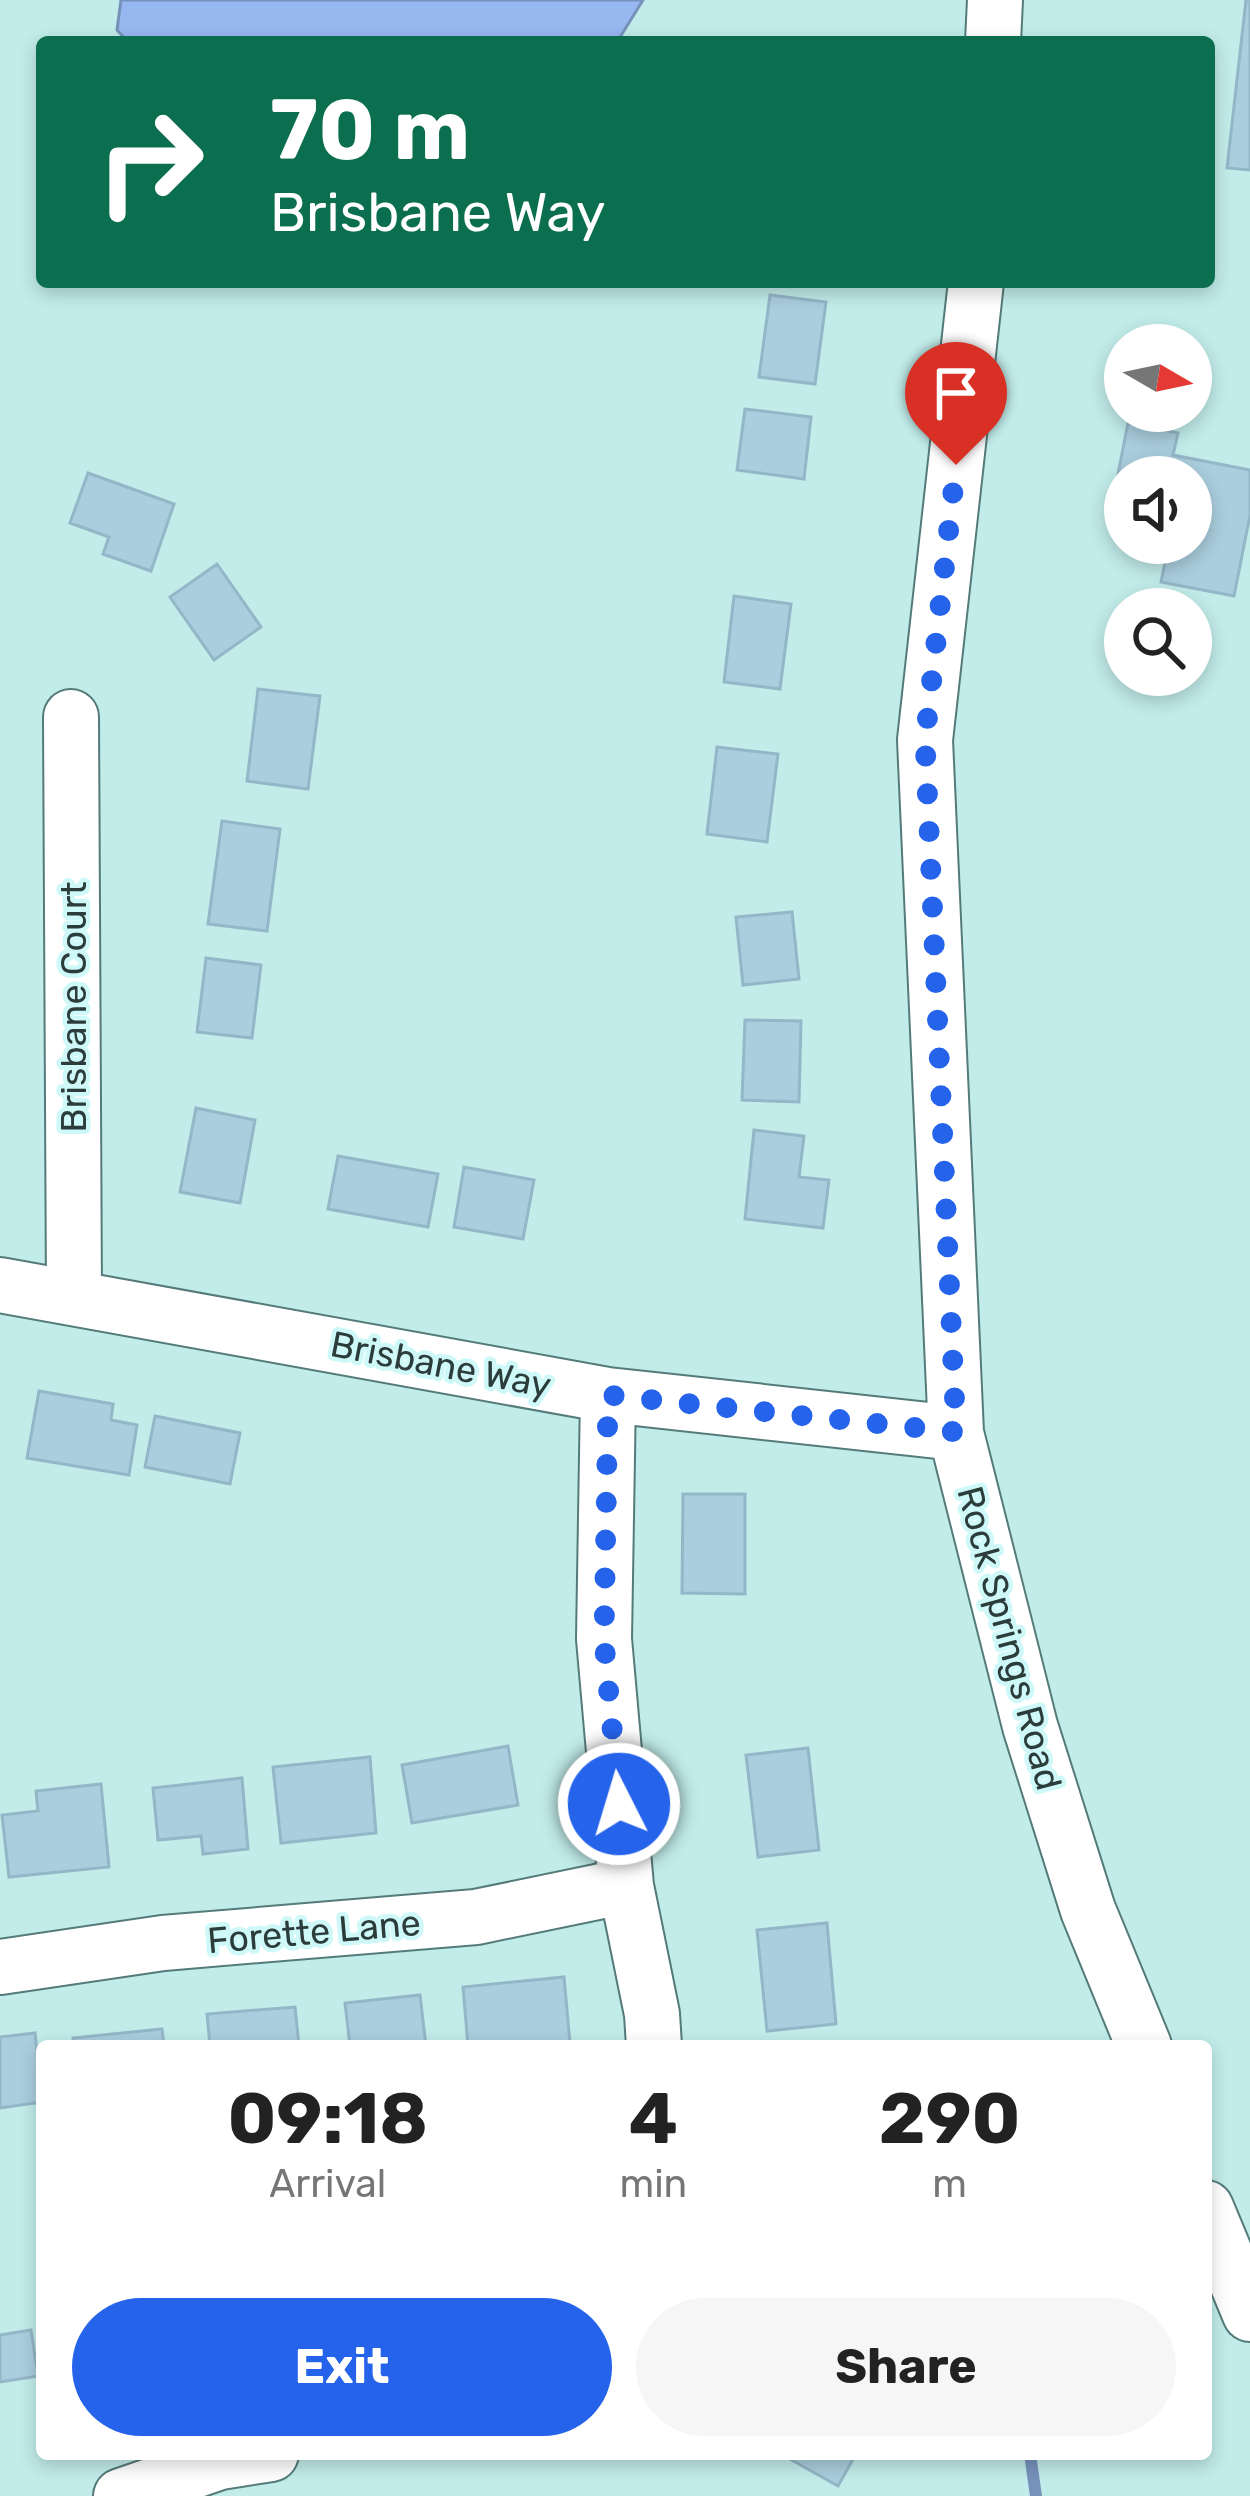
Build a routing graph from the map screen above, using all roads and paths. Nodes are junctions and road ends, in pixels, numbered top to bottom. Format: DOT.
graph roads {
  1 [pos="995,0"];
  2 [pos="993,36"];
  3 [pos="975,288"];
  4 [pos="71,717"];
  5 [pos="0,1285"];
  6 [pos="74,1296"];
  7 [pos="608,1395"];
  8 [pos="956,1432"];
  9 [pos="626,1886"];
  10 [pos="0,1967"];
  11 [pos="654,2040"];
  12 [pos="1142,2040"];
  13 [pos="1212,2222"];
  14 [pos="1250,2314"];
  15 [pos="233,2460"];
  16 [pos="121,2496"];
  1 -- 2 [label="street"];
  3 -- 8 [label="street, Rock Springs Road"];
  4 -- 6 [label="street, Brisbane Court"];
  5 -- 6 [label="street, Brisbane Way"];
  6 -- 7 [label="street, Brisbane Way"];
  7 -- 8 [label="street, Brisbane Way"];
  7 -- 9 [label="street"];
  8 -- 12 [label="street, Rock Springs Road"];
  9 -- 10 [label="street, Forette Lane"];
  9 -- 11 [label="street"];
  13 -- 14 [label="street"];
  15 -- 16 [label="street"];
}
